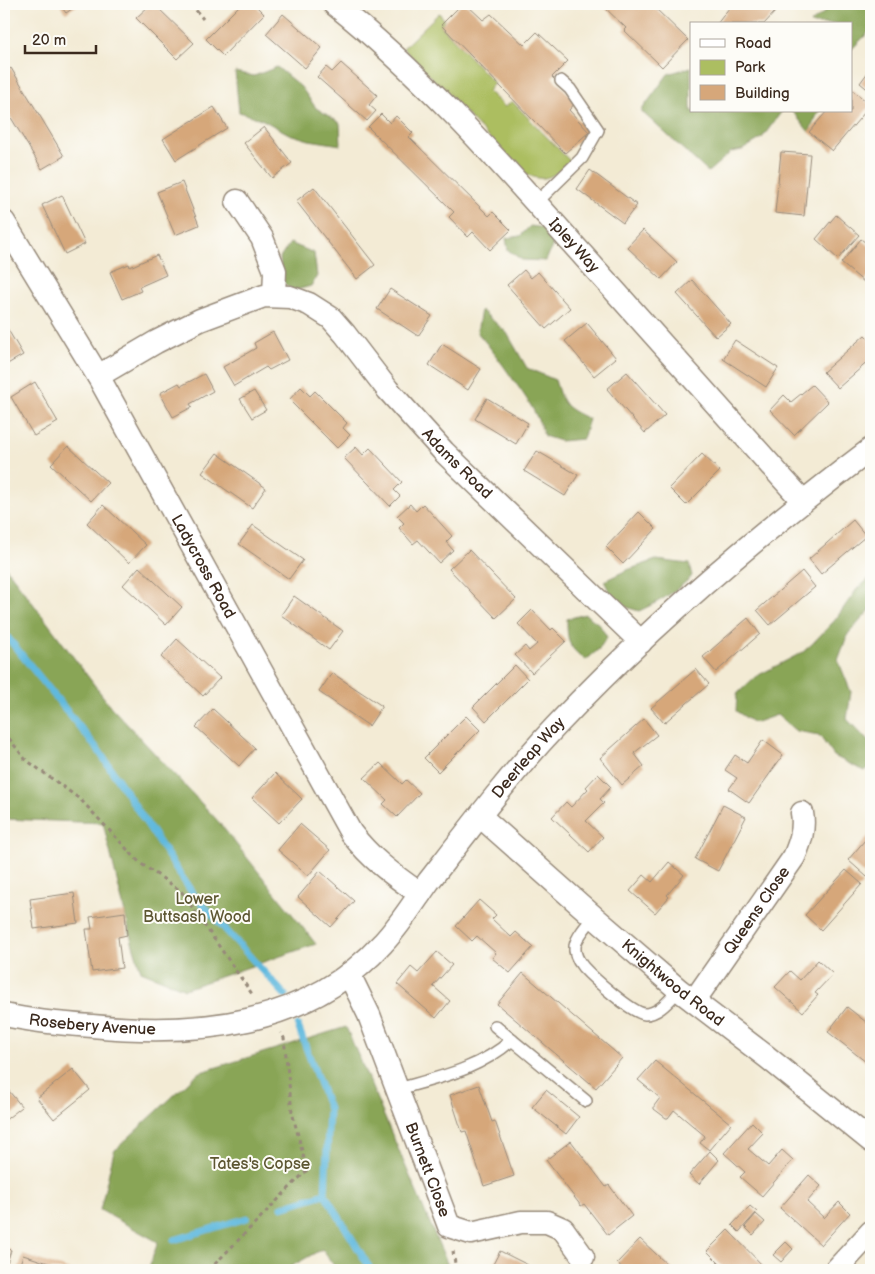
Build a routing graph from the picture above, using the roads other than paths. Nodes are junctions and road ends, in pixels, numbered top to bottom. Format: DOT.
graph roads {
  1 [pos="334,4"];
  2 [pos="561,81"];
  3 [pos="237,201"];
  4 [pos="536,203"];
  5 [pos="4,222"];
  6 [pos="274,295"];
  7 [pos="98,376"];
  8 [pos="871,449"];
  9 [pos="803,501"];
  10 [pos="641,642"];
  11 [pos="802,813"];
  12 [pos="480,816"];
  13 [pos="420,894"];
  14 [pos="594,917"];
  15 [pos="350,974"];
  16 [pos="687,996"];
  17 [pos="4,1015"];
  18 [pos="495,1026"];
  19 [pos="182,1029"];
  20 [pos="512,1040"];
  21 [pos="398,1089"];
  22 [pos="586,1101"];
  23 [pos="871,1141"];
  24 [pos="871,1232"];
  25 [pos="583,1257"];
  26 [pos="836,1270"];
  1 -- 4 [label="street, Ipley Way"];
  2 -- 4 [label="lane"];
  3 -- 6 [label="street"];
  4 -- 9 [label="street, Ipley Way"];
  5 -- 7 [label="street, Ladycross Road"];
  6 -- 7 [label="street, Adams Road"];
  6 -- 10 [label="street, Adams Road"];
  7 -- 13 [label="street, Ladycross Road"];
  8 -- 9 [label="street, Deerleap Way"];
  9 -- 10 [label="street, Deerleap Way"];
  10 -- 12 [label="street, Deerleap Way"];
  11 -- 16 [label="street, Queens Close"];
  12 -- 13 [label="street, Deerleap Way"];
  12 -- 14 [label="street, Knightwood Road"];
  13 -- 15 [label="street, Deerleap Way"];
  14 -- 16 [label="street, Knightwood Road"];
  14 -- 16 [label="lane"];
  15 -- 19 [label="street, Deerleap Way"];
  15 -- 21 [label="street, Burnett Close"];
  16 -- 23 [label="street, Knightwood Road"];
  17 -- 19 [label="street, Rosebery Avenue"];
  18 -- 20 [label="lane"];
  20 -- 21 [label="lane"];
  20 -- 22 [label="lane"];
  21 -- 25 [label="street, Burnett Close"];
  24 -- 26 [label="street"];
}
